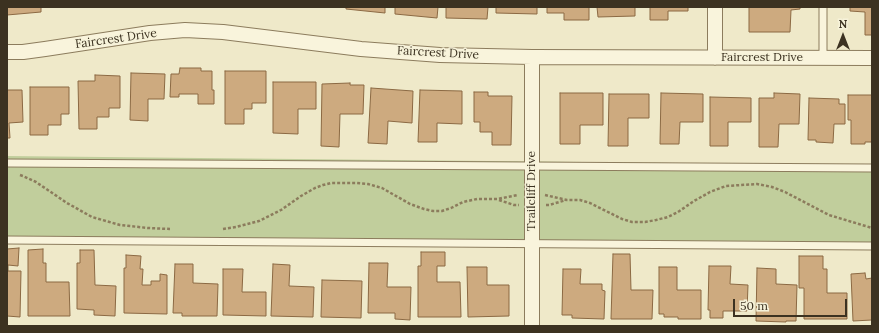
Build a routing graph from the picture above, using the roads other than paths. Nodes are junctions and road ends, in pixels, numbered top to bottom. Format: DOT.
graph roads {
  1 [pos="714,7"];
  2 [pos="823,7"];
  3 [pos="7,52"];
  4 [pos="532,56"];
  5 [pos="714,58"];
  6 [pos="823,58"];
  7 [pos="872,58"];
  8 [pos="7,162"];
  9 [pos="532,166"];
  10 [pos="872,168"];
  11 [pos="7,240"];
  12 [pos="532,244"];
  13 [pos="872,246"];
  14 [pos="532,326"];
  1 -- 5 [label="street"];
  2 -- 6 [label="lane"];
  3 -- 4 [label="street, Faircrest Drive"];
  4 -- 5 [label="street, Faircrest Drive"];
  4 -- 9 [label="street, Trailcliff Drive"];
  5 -- 6 [label="street, Faircrest Drive"];
  6 -- 7 [label="street, Faircrest Drive"];
  8 -- 9 [label="lane"];
  9 -- 10 [label="lane"];
  9 -- 12 [label="street, Trailcliff Drive"];
  11 -- 12 [label="lane"];
  12 -- 13 [label="lane"];
  12 -- 14 [label="street, Trailcliff Drive"];
}
